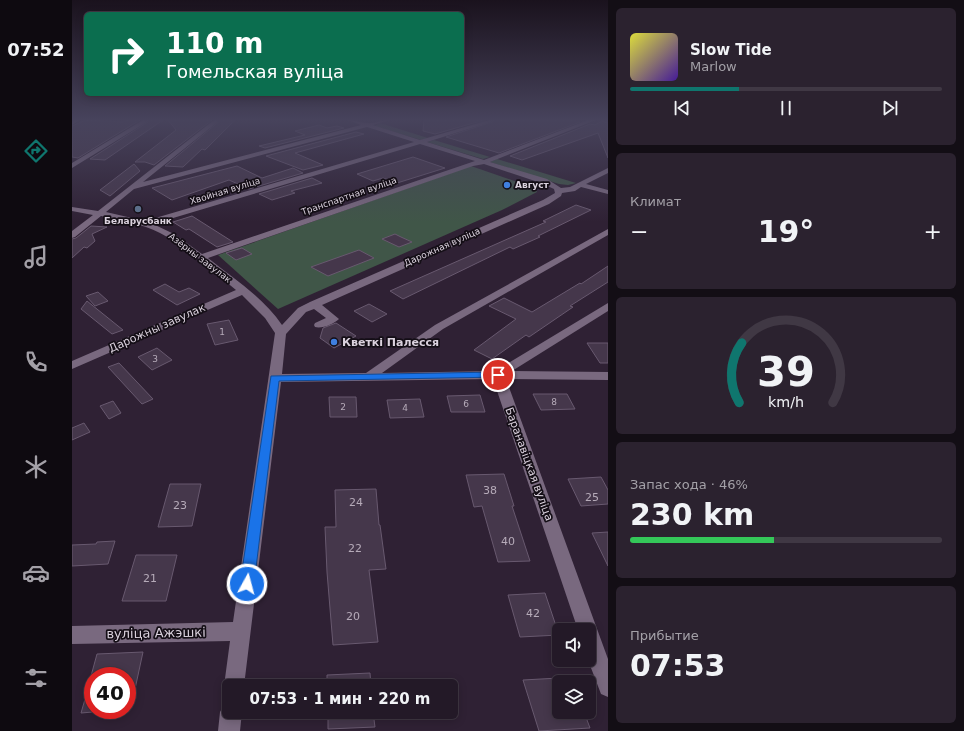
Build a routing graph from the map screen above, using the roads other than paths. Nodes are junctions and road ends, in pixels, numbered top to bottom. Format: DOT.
graph roads {
  1 [pos="91,154"];
  2 [pos="173,154"];
  3 [pos="258,154"];
  4 [pos="380,154"];
  5 [pos="459,154"];
  6 [pos="504,154"];
  7 [pos="484,162"];
  8 [pos="72,166"];
  9 [pos="608,170"];
  10 [pos="580,185"];
  11 [pos="130,188"];
  12 [pos="559,191"];
  13 [pos="608,192"];
  14 [pos="72,209"];
  15 [pos="100,213"];
  16 [pos="145,224"];
  17 [pos="608,232"];
  18 [pos="72,235"];
  19 [pos="201,257"];
  20 [pos="243,291"];
  21 [pos="314,304"];
  22 [pos="608,306"];
  23 [pos="319,325"];
  24 [pos="281,333"];
  25 [pos="72,365"];
  26 [pos="498,375"];
  27 [pos="608,376"];
  28 [pos="368,377"];
  29 [pos="274,378"];
  30 [pos="586,623"];
  31 [pos="241,631"];
  32 [pos="72,635"];
  33 [pos="596,654"];
  34 [pos="235,679"];
  35 [pos="608,687"];
  36 [pos="230,719"];
  37 [pos="228,731"];
  1 -- 8 [label="street"];
  2 -- 11 [label="street"];
  3 -- 11 [label="street"];
  4 -- 16 [label="street, Хвойная вуліца"];
  5 -- 7 [label="street"];
  6 -- 7 [label="street, Транспартная вуліца"];
  7 -- 12 [label="street"];
  7 -- 19 [label="street, Транспартная вуліца"];
  9 -- 10 [label="street, Дарожная вуліца"];
  10 -- 12 [label="street, Дарожная вуліца"];
  10 -- 13 [label="street"];
  11 -- 15 [label="street"];
  12 -- 21 [label="street, Дарожная вуліца"];
  14 -- 15 [label="street, Азёрны завулак"];
  15 -- 16 [label="street, Азёрны завулак"];
  15 -- 18 [label="street"];
  16 -- 19 [label="street, Азёрны завулак"];
  17 -- 28 [label="street"];
  19 -- 20 [label="street, Азёрны завулак"];
  20 -- 24 [label="street, Азёрны завулак"];
  20 -- 25 [label="street, Дарожны завулак"];
  21 -- 23 [label="street"];
  21 -- 24 [label="street, Дарожная вуліца"];
  22 -- 26 [label="street"];
  24 -- 29 [label="street"];
  26 -- 27 [label="street"];
  26 -- 28 [label="street"];
  26 -- 30 [label="street, Баранавіцкая вуліца"];
  28 -- 29 [label="street"];
  29 -- 31 [label="street"];
  31 -- 32 [label="street, вуліца Ажэшкі"];
  31 -- 34 [label="street"];
  33 -- 35 [label="street"];
  36 -- 37 [label="street"];
}
